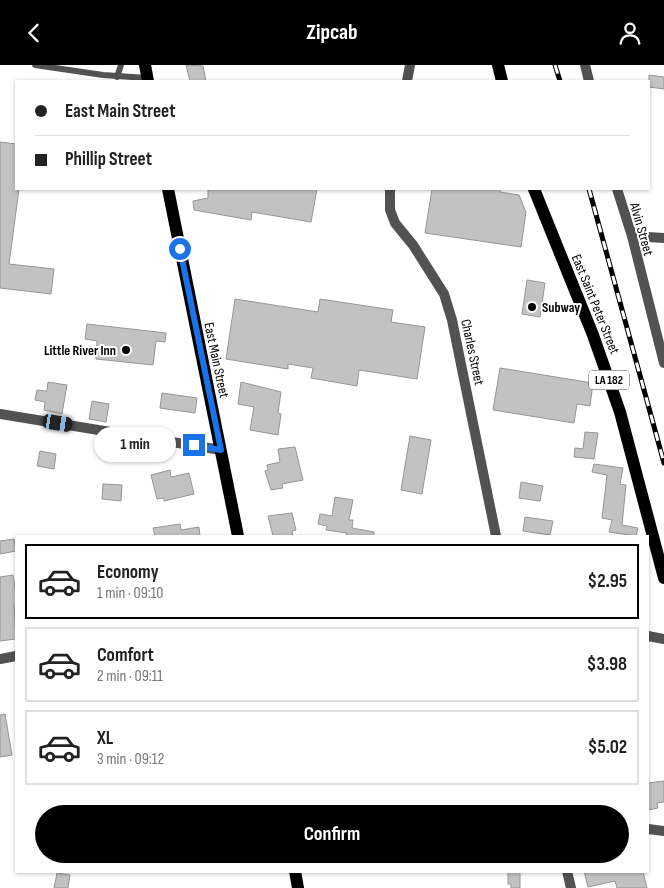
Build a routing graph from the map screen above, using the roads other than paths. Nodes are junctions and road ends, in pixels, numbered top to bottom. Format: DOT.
graph roads {
  1 [pos="35,65"];
  2 [pos="121,65"];
  3 [pos="145,65"];
  4 [pos="410,65"];
  5 [pos="498,65"];
  6 [pos="585,65"];
  7 [pos="48,66"];
  8 [pos="117,77"];
  9 [pos="148,80"];
  10 [pos="407,80"];
  11 [pos="502,80"];
  12 [pos="589,80"];
  13 [pos="168,190"];
  14 [pos="390,190"];
  15 [pos="534,190"];
  16 [pos="617,190"];
  17 [pos="632,236"];
  18 [pos="664,238"];
  19 [pos="664,363"];
  20 [pos="0,413"];
  21 [pos="221,450"];
  22 [pos="238,535"];
  23 [pos="496,535"];
  24 [pos="664,577"];
  25 [pos="649,636"];
  26 [pos="664,639"];
  27 [pos="15,656"];
  28 [pos="0,659"];
  29 [pos="649,829"];
  30 [pos="664,831"];
  31 [pos="295,873"];
  32 [pos="567,873"];
  33 [pos="298,888"];
  34 [pos="571,888"];
  1 -- 7 [label="lane"];
  2 -- 8 [label="lane"];
  3 -- 9 [label="main road"];
  4 -- 10 [label="street"];
  5 -- 11 [label="main road"];
  6 -- 12 [label="street"];
  7 -- 8 [label="lane"];
  8 -- 9 [label="lane"];
  13 -- 21 [label="main road, East Main Street"];
  14 -- 23 [label="street, Charles Street"];
  15 -- 24 [label="main road, East Saint Peter Street / LA 182"];
  16 -- 17 [label="street, Alvin Street"];
  17 -- 18 [label="street"];
  17 -- 19 [label="street, Alvin Street"];
  20 -- 21 [label="street"];
  21 -- 22 [label="main road, East Main Street"];
  25 -- 26 [label="street"];
  27 -- 28 [label="street"];
  29 -- 30 [label="street"];
  31 -- 33 [label="main road"];
  32 -- 34 [label="street"];
}
